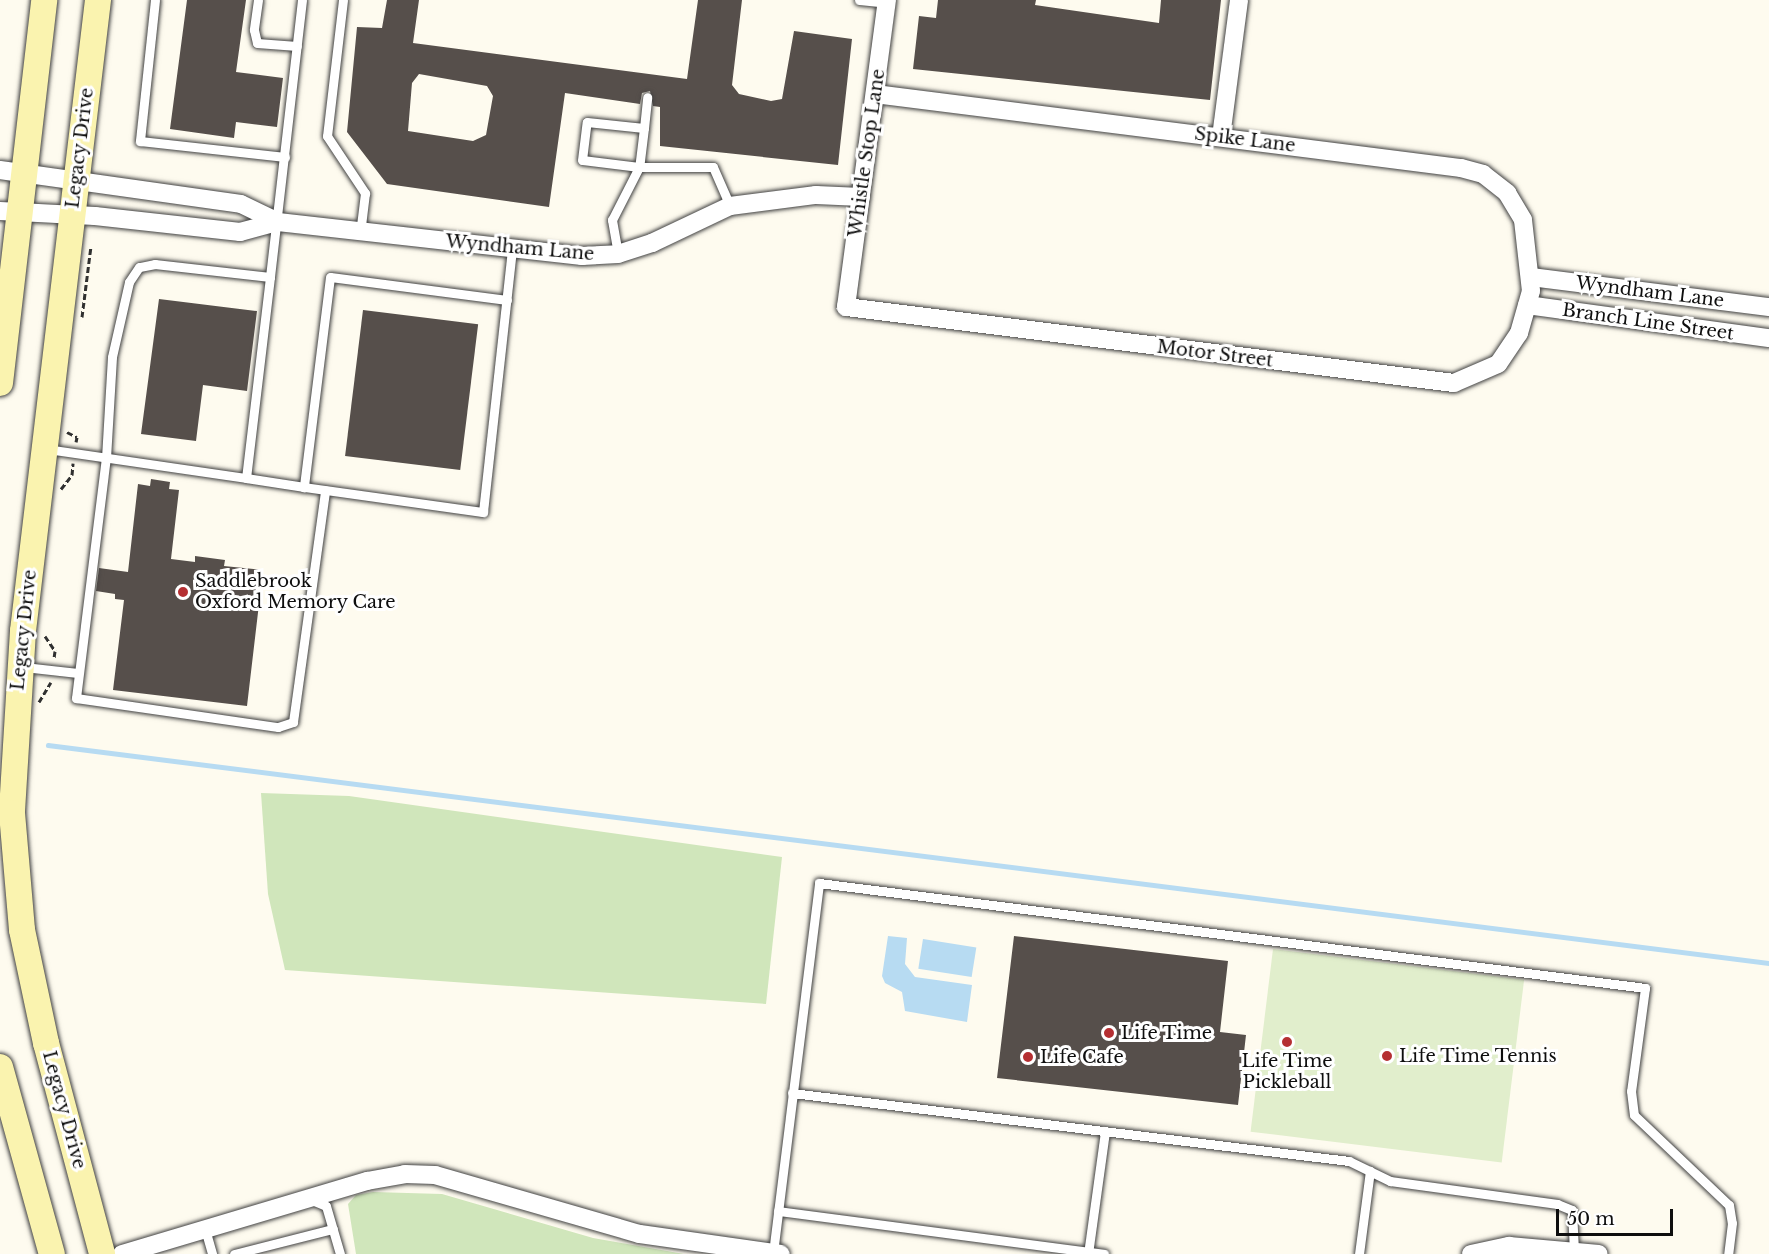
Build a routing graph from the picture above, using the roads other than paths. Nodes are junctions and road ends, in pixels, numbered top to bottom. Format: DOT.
graph roads {
  1 [pos="44,0"];
  2 [pos="98,0"];
  3 [pos="155,0"];
  4 [pos="258,0"];
  5 [pos="302,0"];
  6 [pos="343,0"];
  7 [pos="859,0"];
  8 [pos="1239,0"];
  9 [pos="887,2"];
  10 [pos="297,46"];
  11 [pos="875,93"];
  12 [pos="647,98"];
  13 [pos="644,128"];
  14 [pos="1221,137"];
  15 [pos="285,157"];
  16 [pos="639,167"];
  17 [pos="12,171"];
  18 [pos="76,181"];
  19 [pos="861,196"];
  20 [pos="730,206"];
  21 [pos="10,212"];
  22 [pos="72,214"];
  23 [pos="278,222"];
  24 [pos="360,232"];
  25 [pos="512,250"];
  26 [pos="618,254"];
  27 [pos="270,277"];
  28 [pos="1529,291"];
  29 [pos="507,300"];
  30 [pos="846,307"];
  31 [pos="1769,308"];
  32 [pos="1769,338"];
  33 [pos="0,383"];
  34 [pos="45,449"];
  35 [pos="106,457"];
  36 [pos="246,478"];
  37 [pos="304,487"];
  38 [pos="325,490"];
  39 [pos="10,665"];
  40 [pos="78,673"];
  41 [pos="0,1067"];
  42 [pos="792,1093"];
  43 [pos="1105,1131"];
  44 [pos="1370,1171"];
  45 [pos="310,1198"];
  46 [pos="778,1212"];
  47 [pos="205,1229"];
  48 [pos="333,1229"];
  49 [pos="1574,1251"];
  50 [pos="1088,1253"];
  51 [pos="52,1254"];
  52 [pos="102,1254"];
  53 [pos="123,1254"];
  54 [pos="212,1254"];
  55 [pos="234,1254"];
  56 [pos="340,1254"];
  57 [pos="777,1254"];
  58 [pos="1104,1254"];
  59 [pos="1359,1254"];
  60 [pos="1470,1254"];
  61 [pos="1599,1254"];
  62 [pos="1728,1254"];
  1 -- 17 [label="main road"];
  2 -- 18 [label="main road, Legacy Drive"];
  3 -- 15 [label="lane"];
  4 -- 10 [label="lane"];
  5 -- 10 [label="lane"];
  6 -- 24 [label="lane"];
  7 -- 9 [label="lane"];
  8 -- 14 [label="street"];
  9 -- 11 [label="street, Whistle Stop Lane"];
  10 -- 15 [label="lane"];
  11 -- 14 [label="street, Spike Lane"];
  11 -- 19 [label="street, Whistle Stop Lane"];
  12 -- 13 [label="lane"];
  13 -- 16 [label="lane"];
  13 -- 16 [label="lane"];
  14 -- 28 [label="street, Spike Lane"];
  15 -- 23 [label="lane"];
  16 -- 20 [label="lane"];
  16 -- 26 [label="lane"];
  17 -- 18 [label="street, Wyndham Lane"];
  17 -- 21 [label="main road"];
  18 -- 22 [label="main road, Legacy Drive"];
  18 -- 23 [label="street, Wyndham Lane"];
  19 -- 20 [label="street, Wyndham Lane"];
  19 -- 30 [label="street, Whistle Stop Lane"];
  20 -- 26 [label="street, Wyndham Lane"];
  21 -- 22 [label="street, Wyndham Lane"];
  21 -- 33 [label="main road"];
  22 -- 23 [label="street, Wyndham Lane"];
  22 -- 34 [label="main road, Legacy Drive"];
  23 -- 24 [label="street, Wyndham Lane"];
  23 -- 27 [label="lane"];
  24 -- 25 [label="street, Wyndham Lane"];
  25 -- 26 [label="street, Wyndham Lane"];
  25 -- 29 [label="lane"];
  27 -- 35 [label="lane"];
  27 -- 36 [label="lane"];
  28 -- 30 [label="street, Motor Street"];
  28 -- 31 [label="street, Wyndham Lane"];
  28 -- 32 [label="street, Branch Line Street"];
  29 -- 37 [label="lane"];
  29 -- 38 [label="lane"];
  34 -- 35 [label="lane"];
  34 -- 39 [label="main road, Legacy Drive"];
  35 -- 36 [label="lane"];
  35 -- 40 [label="lane"];
  36 -- 37 [label="lane"];
  37 -- 38 [label="lane"];
  38 -- 40 [label="lane"];
  39 -- 40 [label="lane"];
  39 -- 52 [label="main road, Legacy Drive"];
  41 -- 51 [label="main road"];
  42 -- 43 [label="lane"];
  42 -- 46 [label="lane"];
  42 -- 62 [label="lane"];
  43 -- 44 [label="lane"];
  43 -- 50 [label="lane"];
  44 -- 49 [label="lane"];
  44 -- 59 [label="lane"];
  45 -- 47 [label="street"];
  45 -- 48 [label="lane"];
  45 -- 57 [label="street"];
  46 -- 50 [label="lane"];
  46 -- 57 [label="lane"];
  47 -- 53 [label="street"];
  47 -- 54 [label="lane"];
  48 -- 55 [label="lane"];
  48 -- 56 [label="lane"];
  49 -- 60 [label="street"];
  49 -- 61 [label="street"];
  50 -- 58 [label="lane"];
}
